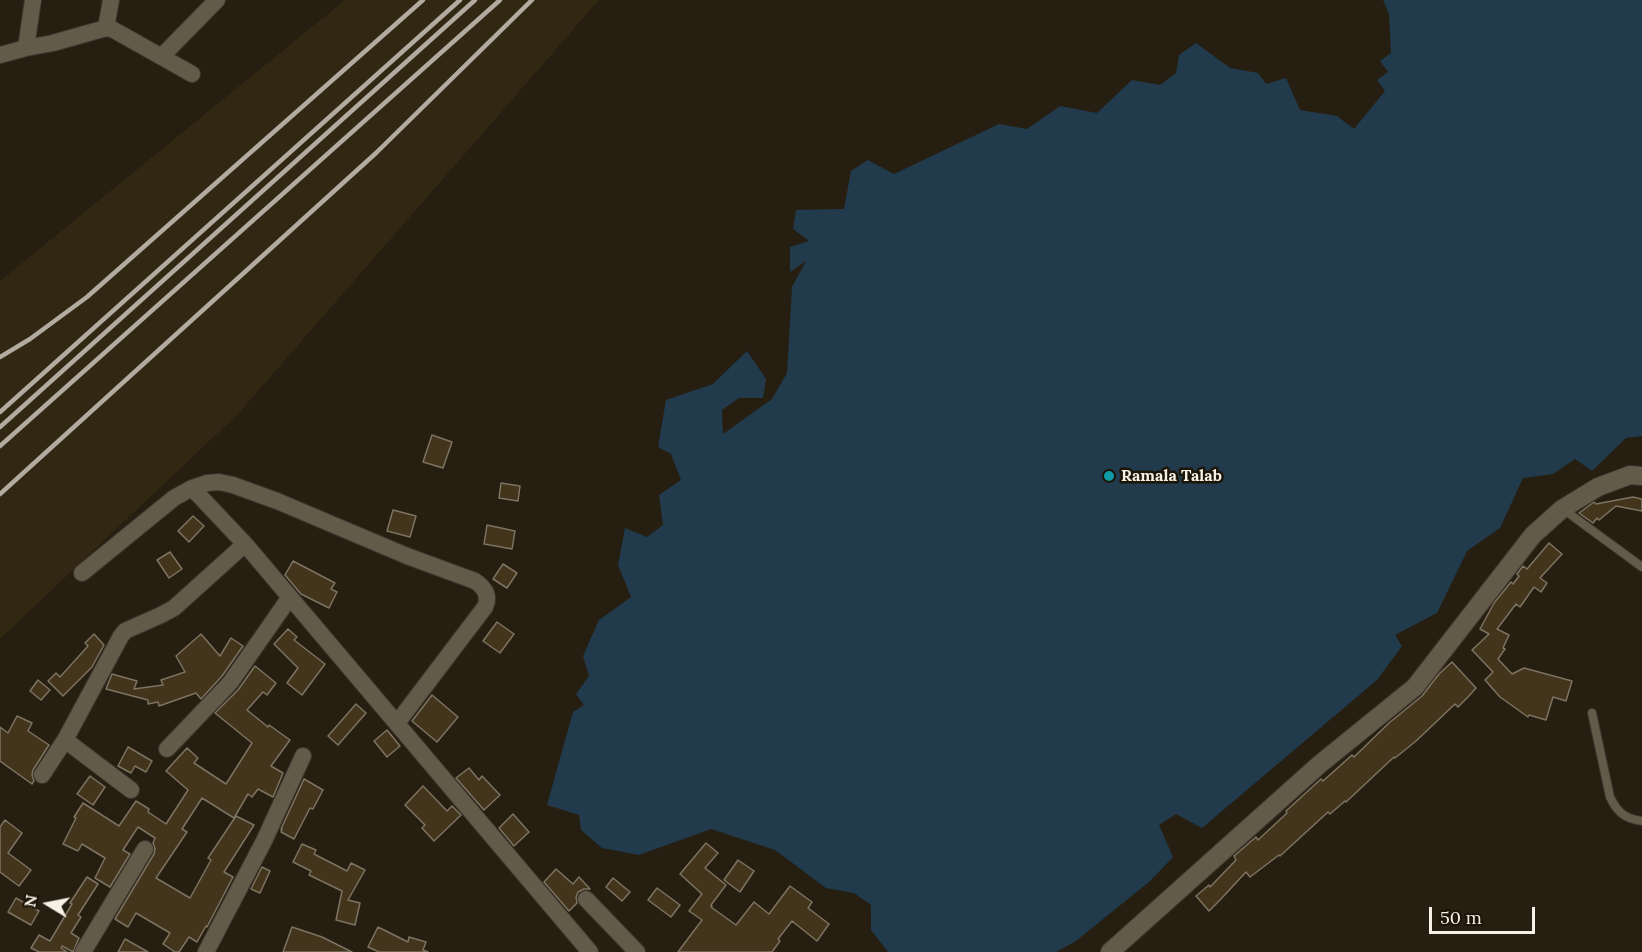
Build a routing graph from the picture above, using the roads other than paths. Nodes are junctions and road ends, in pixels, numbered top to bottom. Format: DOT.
graph roads {
  1 [pos="33,0"];
  2 [pos="111,0"];
  3 [pos="217,0"];
  4 [pos="106,28"];
  5 [pos="26,48"];
  6 [pos="0,55"];
  7 [pos="162,56"];
  8 [pos="192,74"];
  9 [pos="1642,476"];
  10 [pos="192,488"];
  11 [pos="1562,509"];
  12 [pos="245,544"];
  13 [pos="1642,567"];
  14 [pos="82,573"];
  15 [pos="290,597"];
  16 [pos="1592,713"];
  17 [pos="397,723"];
  18 [pos="65,740"];
  19 [pos="167,749"];
  20 [pos="303,756"];
  21 [pos="42,775"];
  22 [pos="131,790"];
  23 [pos="1642,821"];
  24 [pos="145,849"];
  25 [pos="586,898"];
  26 [pos="82,952"];
  27 [pos="206,952"];
  28 [pos="591,952"];
  29 [pos="637,952"];
  30 [pos="1110,952"];
  1 -- 5 [label="street"];
  2 -- 4 [label="street"];
  3 -- 7 [label="street"];
  4 -- 5 [label="street"];
  4 -- 7 [label="street"];
  5 -- 6 [label="street"];
  7 -- 8 [label="street"];
  9 -- 11 [label="street"];
  10 -- 12 [label="street"];
  10 -- 14 [label="street"];
  10 -- 17 [label="street"];
  11 -- 13 [label="lane"];
  11 -- 30 [label="street"];
  12 -- 15 [label="street"];
  12 -- 18 [label="street"];
  15 -- 17 [label="street"];
  15 -- 19 [label="street"];
  16 -- 23 [label="lane"];
  17 -- 28 [label="street"];
  18 -- 21 [label="street"];
  18 -- 22 [label="street"];
  20 -- 27 [label="street"];
  24 -- 26 [label="street"];
  25 -- 29 [label="street"];
}
